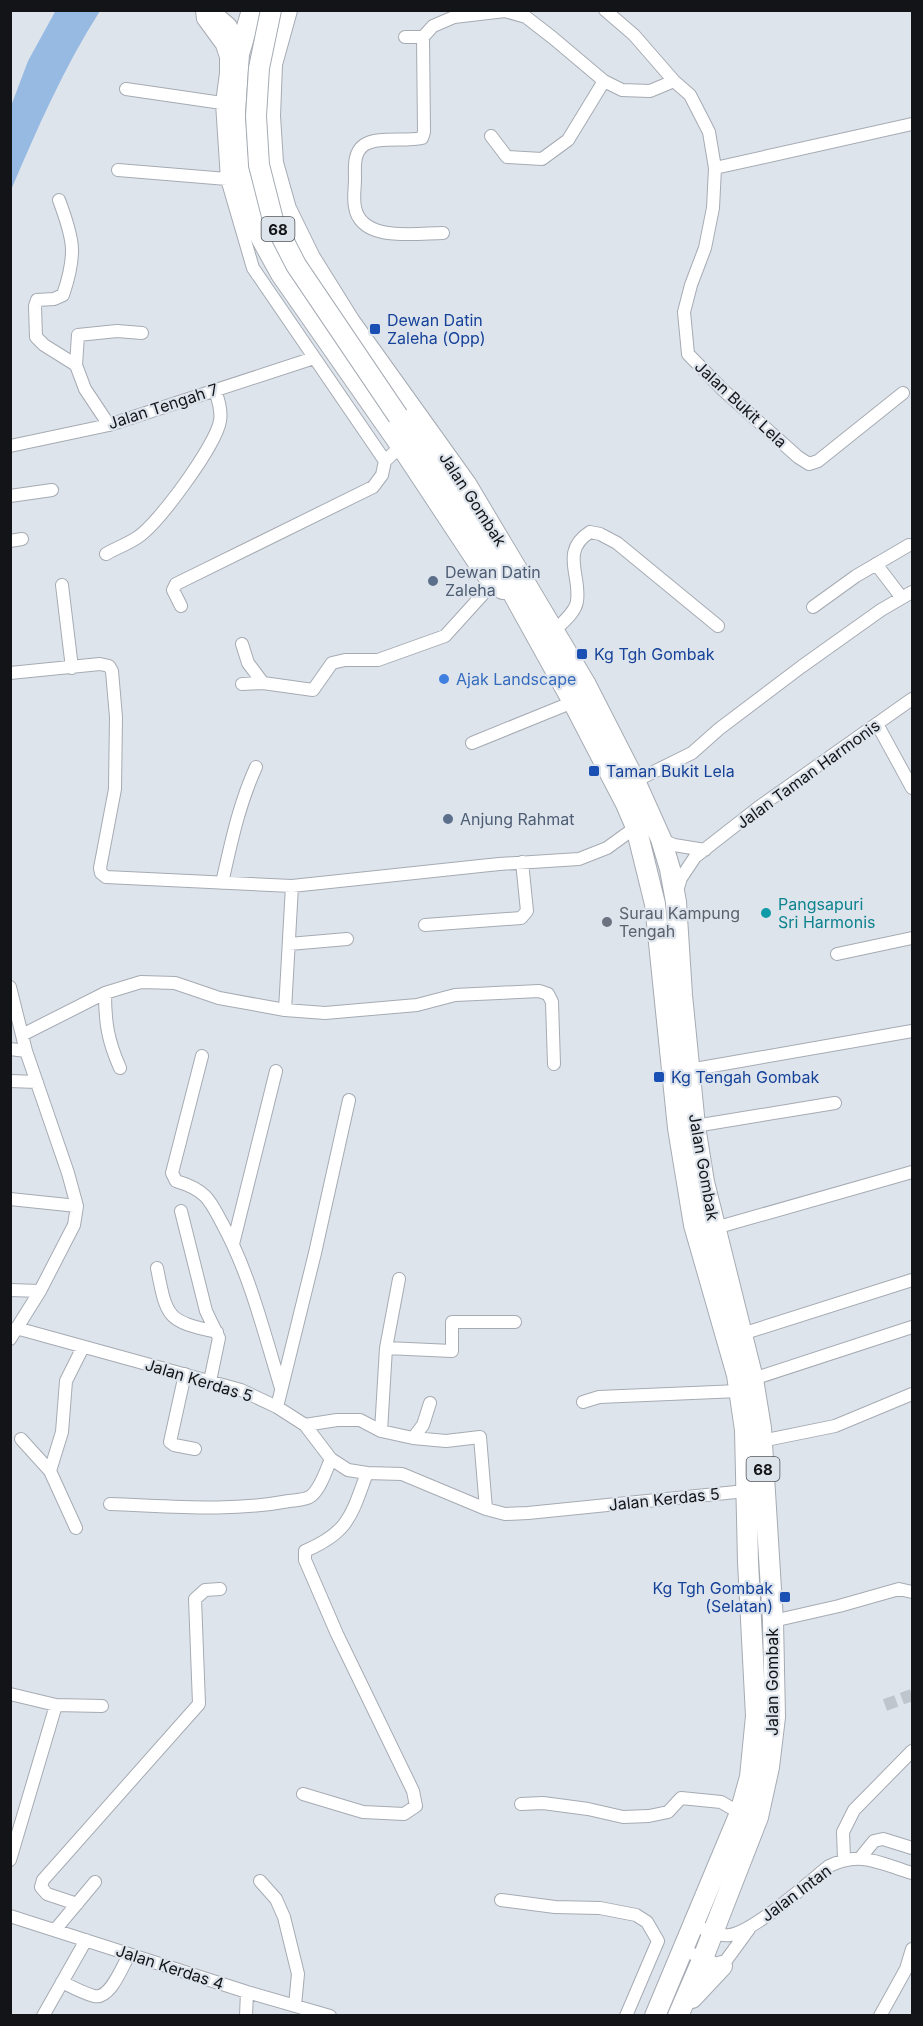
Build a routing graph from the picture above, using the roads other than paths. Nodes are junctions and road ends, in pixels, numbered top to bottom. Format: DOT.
graph roads {
  1 [pos="202,10"];
  2 [pos="207,10"];
  3 [pos="271,10"];
  4 [pos="605,10"];
  5 [pos="247,12"];
  6 [pos="285,19"];
  7 [pos="405,37"];
  8 [pos="423,37"];
  9 [pos="239,54"];
  10 [pos="272,64"];
  11 [pos="604,81"];
  12 [pos="674,81"];
  13 [pos="126,89"];
  14 [pos="222,103"];
  15 [pos="912,124"];
  16 [pos="491,136"];
  17 [pos="716,168"];
  18 [pos="118,170"];
  19 [pos="227,179"];
  20 [pos="59,200"];
  21 [pos="443,233"];
  22 [pos="142,333"];
  23 [pos="314,358"];
  24 [pos="76,365"];
  25 [pos="215,390"];
  26 [pos="903,393"];
  27 [pos="109,424"];
  28 [pos="10,446"];
  29 [pos="401,446"];
  30 [pos="385,461"];
  31 [pos="52,490"];
  32 [pos="10,495"];
  33 [pos="909,545"];
  34 [pos="106,554"];
  35 [pos="876,564"];
  36 [pos="493,583"];
  37 [pos="62,585"];
  38 [pos="513,595"];
  39 [pos="907,595"];
  40 [pos="181,606"];
  41 [pos="813,607"];
  42 [pos="718,626"];
  43 [pos="554,631"];
  44 [pos="242,644"];
  45 [pos="72,668"];
  46 [pos="10,673"];
  47 [pos="263,683"];
  48 [pos="242,684"];
  49 [pos="912,699"];
  50 [pos="573,702"];
  51 [pos="877,724"];
  52 [pos="472,743"];
  53 [pos="256,767"];
  54 [pos="635,781"];
  55 [pos="912,788"];
  56 [pos="636,827"];
  57 [pos="661,839"];
  58 [pos="705,849"];
  59 [pos="522,862"];
  60 [pos="222,883"];
  61 [pos="292,886"];
  62 [pos="676,902"];
  63 [pos="425,924"];
  64 [pos="912,938"];
  65 [pos="347,939"];
  66 [pos="289,944"];
  67 [pos="837,954"];
  68 [pos="10,987"];
  69 [pos="105,993"];
  70 [pos="285,1010"];
  71 [pos="912,1031"];
  72 [pos="22,1035"];
  73 [pos="10,1049"];
  74 [pos="26,1051"];
  75 [pos="202,1056"];
  76 [pos="554,1064"];
  77 [pos="120,1068"];
  78 [pos="689,1070"];
  79 [pos="276,1071"];
  80 [pos="10,1081"];
  81 [pos="37,1082"];
  82 [pos="349,1100"];
  83 [pos="835,1103"];
  84 [pos="695,1126"];
  85 [pos="912,1172"];
  86 [pos="10,1199"];
  87 [pos="77,1206"];
  88 [pos="181,1211"];
  89 [pos="715,1228"];
  90 [pos="233,1244"];
  91 [pos="158,1268"];
  92 [pos="399,1279"];
  93 [pos="912,1280"];
  94 [pos="10,1290"];
  95 [pos="40,1290"];
  96 [pos="515,1322"];
  97 [pos="912,1327"];
  98 [pos="217,1332"];
  99 [pos="13,1334"];
  100 [pos="742,1334"];
  101 [pos="83,1347"];
  102 [pos="386,1348"];
  103 [pos="185,1374"];
  104 [pos="210,1381"];
  105 [pos="746,1385"];
  106 [pos="281,1388"];
  107 [pos="912,1394"];
  108 [pos="583,1402"];
  109 [pos="430,1403"];
  110 [pos="277,1407"];
  111 [pos="304,1425"];
  112 [pos="381,1431"];
  113 [pos="413,1438"];
  114 [pos="21,1439"];
  115 [pos="761,1441"];
  116 [pos="195,1449"];
  117 [pos="331,1459"];
  118 [pos="50,1471"];
  119 [pos="367,1473"];
  120 [pos="746,1491"];
  121 [pos="110,1503"];
  122 [pos="486,1509"];
  123 [pos="76,1528"];
  124 [pos="912,1584"];
  125 [pos="220,1589"];
  126 [pos="898,1589"];
  127 [pos="912,1592"];
  128 [pos="773,1621"];
  129 [pos="10,1694"];
  130 [pos="56,1705"];
  131 [pos="102,1706"];
  132 [pos="912,1751"];
  133 [pos="303,1794"];
  134 [pos="521,1804"];
  135 [pos="740,1813"];
  136 [pos="912,1848"];
  137 [pos="861,1857"];
  138 [pos="844,1859"];
  139 [pos="10,1860"];
  140 [pos="912,1874"];
  141 [pos="260,1881"];
  142 [pos="95,1882"];
  143 [pos="501,1900"];
  144 [pos="77,1904"];
  145 [pos="10,1916"];
  146 [pos="694,1925"];
  147 [pos="749,1928"];
  148 [pos="55,1930"];
  149 [pos="713,1933"];
  150 [pos="86,1940"];
  151 [pos="912,1949"];
  152 [pos="683,1950"];
  153 [pos="129,1955"];
  154 [pos="712,1962"];
  155 [pos="62,1982"];
  156 [pos="247,1992"];
  157 [pos="295,2005"];
  158 [pos="680,2012"];
  159 [pos="43,2016"];
  160 [pos="246,2016"];
  161 [pos="330,2016"];
  162 [pos="627,2016"];
  163 [pos="656,2016"];
  164 [pos="880,2016"];
  1 -- 14 [label="street"];
  2 -- 9 [label="main road"];
  3 -- 38 [label="main road, Jalan Gombak / 68, bridge"];
  4 -- 12 [label="street, Jalan Bukit Lela"];
  5 -- 6 [label="main road"];
  5 -- 9 [label="main road"];
  6 -- 10 [label="main road, Jalan Gombak / 68"];
  7 -- 8 [label="street"];
  8 -- 11 [label="street"];
  8 -- 21 [label="street"];
  9 -- 10 [label="main road"];
  9 -- 29 [label="main road"];
  10 -- 43 [label="main road, Jalan Gombak / 68"];
  11 -- 12 [label="street"];
  11 -- 16 [label="street"];
  12 -- 17 [label="street, Jalan Bukit Lela"];
  13 -- 14 [label="street"];
  14 -- 19 [label="street"];
  15 -- 17 [label="street"];
  17 -- 26 [label="street, Jalan Bukit Lela"];
  18 -- 19 [label="street"];
  19 -- 23 [label="street"];
  20 -- 24 [label="street"];
  22 -- 24 [label="street"];
  23 -- 25 [label="street, Jalan Tengah 7"];
  23 -- 30 [label="street"];
  24 -- 27 [label="street"];
  25 -- 27 [label="street, Jalan Tengah 7"];
  25 -- 34 [label="street"];
  27 -- 28 [label="street, Jalan Tengah 7"];
  29 -- 30 [label="street"];
  29 -- 36 [label="main road"];
  30 -- 40 [label="street"];
  31 -- 32 [label="street"];
  33 -- 35 [label="street"];
  35 -- 39 [label="street"];
  35 -- 41 [label="street"];
  36 -- 38 [label="main road"];
  36 -- 47 [label="street"];
  37 -- 45 [label="street"];
  38 -- 50 [label="main road, Jalan Gombak / 68"];
  39 -- 54 [label="street"];
  42 -- 43 [label="street"];
  43 -- 54 [label="main road, Jalan Gombak / 68"];
  44 -- 47 [label="street"];
  45 -- 46 [label="street"];
  45 -- 60 [label="street"];
  47 -- 48 [label="street"];
  49 -- 51 [label="street, Jalan Taman Harmonis"];
  50 -- 52 [label="street"];
  50 -- 56 [label="main road, Jalan Gombak / 68"];
  51 -- 55 [label="street"];
  51 -- 58 [label="street, Jalan Taman Harmonis"];
  53 -- 60 [label="street"];
  54 -- 57 [label="main road, Jalan Gombak / 68"];
  56 -- 59 [label="street"];
  56 -- 105 [label="main road, Jalan Gombak / 68"];
  57 -- 58 [label="street"];
  57 -- 62 [label="main road, Jalan Gombak / 68"];
  58 -- 62 [label="street, Jalan Taman Harmonis"];
  59 -- 61 [label="street"];
  59 -- 63 [label="street"];
  60 -- 61 [label="street"];
  61 -- 66 [label="street"];
  62 -- 78 [label="main road, Jalan Gombak / 68"];
  64 -- 67 [label="street"];
  65 -- 66 [label="street"];
  66 -- 70 [label="street"];
  68 -- 72 [label="street"];
  69 -- 70 [label="street"];
  69 -- 72 [label="street"];
  69 -- 77 [label="street"];
  70 -- 76 [label="street"];
  71 -- 78 [label="street"];
  72 -- 74 [label="street"];
  73 -- 74 [label="street"];
  74 -- 81 [label="street"];
  75 -- 90 [label="street"];
  78 -- 84 [label="main road, Jalan Gombak / 68"];
  79 -- 90 [label="street"];
  80 -- 81 [label="street"];
  81 -- 87 [label="street"];
  82 -- 106 [label="street"];
  83 -- 84 [label="street"];
  84 -- 89 [label="main road, Jalan Gombak / 68"];
  85 -- 89 [label="street"];
  86 -- 87 [label="street"];
  87 -- 95 [label="street"];
  88 -- 98 [label="street"];
  89 -- 100 [label="main road, Jalan Gombak / 68"];
  90 -- 106 [label="street"];
  91 -- 98 [label="street"];
  92 -- 102 [label="street"];
  93 -- 100 [label="street"];
  94 -- 95 [label="street"];
  95 -- 99 [label="street"];
  96 -- 102 [label="street"];
  97 -- 105 [label="street"];
  98 -- 104 [label="street"];
  99 -- 101 [label="street, Jalan Kerdas 5"];
  100 -- 105 [label="main road, Jalan Gombak / 68"];
  101 -- 103 [label="street, Jalan Kerdas 5"];
  101 -- 118 [label="street"];
  102 -- 112 [label="street"];
  103 -- 104 [label="street, Jalan Kerdas 5"];
  103 -- 116 [label="street"];
  104 -- 110 [label="street, Jalan Kerdas 5"];
  105 -- 108 [label="street"];
  105 -- 115 [label="main road, Jalan Gombak / 68"];
  105 -- 120 [label="main road, Jalan Gombak / 68"];
  106 -- 110 [label="street"];
  107 -- 115 [label="street"];
  109 -- 113 [label="street"];
  110 -- 111 [label="street, Jalan Kerdas 5"];
  111 -- 112 [label="street"];
  111 -- 117 [label="street, Jalan Kerdas 5"];
  112 -- 113 [label="street"];
  113 -- 122 [label="street"];
  114 -- 118 [label="street"];
  115 -- 128 [label="main road, Jalan Gombak / 68"];
  117 -- 119 [label="street, Jalan Kerdas 5"];
  117 -- 121 [label="street"];
  118 -- 123 [label="street"];
  119 -- 122 [label="street, Jalan Kerdas 5"];
  119 -- 133 [label="street"];
  120 -- 122 [label="street, Jalan Kerdas 5"];
  120 -- 135 [label="main road, Jalan Gombak / 68"];
  124 -- 126 [label="street"];
  125 -- 144 [label="street"];
  126 -- 127 [label="street"];
  126 -- 128 [label="street"];
  128 -- 149 [label="main road, Jalan Gombak / 68"];
  129 -- 130 [label="street"];
  130 -- 131 [label="street"];
  130 -- 139 [label="street"];
  132 -- 138 [label="street"];
  134 -- 135 [label="street"];
  135 -- 146 [label="main road, Jalan Gombak / 68"];
  136 -- 137 [label="street"];
  137 -- 138 [label="street, Jalan Intan"];
  137 -- 140 [label="street, Jalan Intan"];
  138 -- 147 [label="street, Jalan Intan"];
  141 -- 157 [label="street"];
  142 -- 144 [label="street"];
  143 -- 162 [label="street"];
  144 -- 148 [label="street"];
  145 -- 148 [label="street, Jalan Kerdas 4"];
  146 -- 149 [label="street, Jalan Intan"];
  146 -- 152 [label="main road, Jalan Gombak / 68"];
  147 -- 149 [label="street, Jalan Intan"];
  147 -- 154 [label="street, Jalan Intan"];
  148 -- 150 [label="street, Jalan Kerdas 4"];
  149 -- 154 [label="main road, Jalan Gombak / 68"];
  150 -- 153 [label="street, Jalan Kerdas 4"];
  150 -- 155 [label="street"];
  151 -- 164 [label="street"];
  152 -- 154 [label="street"];
  152 -- 163 [label="main road, Jalan Gombak / 68"];
  153 -- 155 [label="street"];
  153 -- 156 [label="street, Jalan Kerdas 4"];
  154 -- 158 [label="main road, Jalan Gombak / 68"];
  155 -- 159 [label="street"];
  156 -- 157 [label="street, Jalan Kerdas 4"];
  156 -- 160 [label="street"];
  157 -- 161 [label="street, Jalan Kerdas 4"];
}
